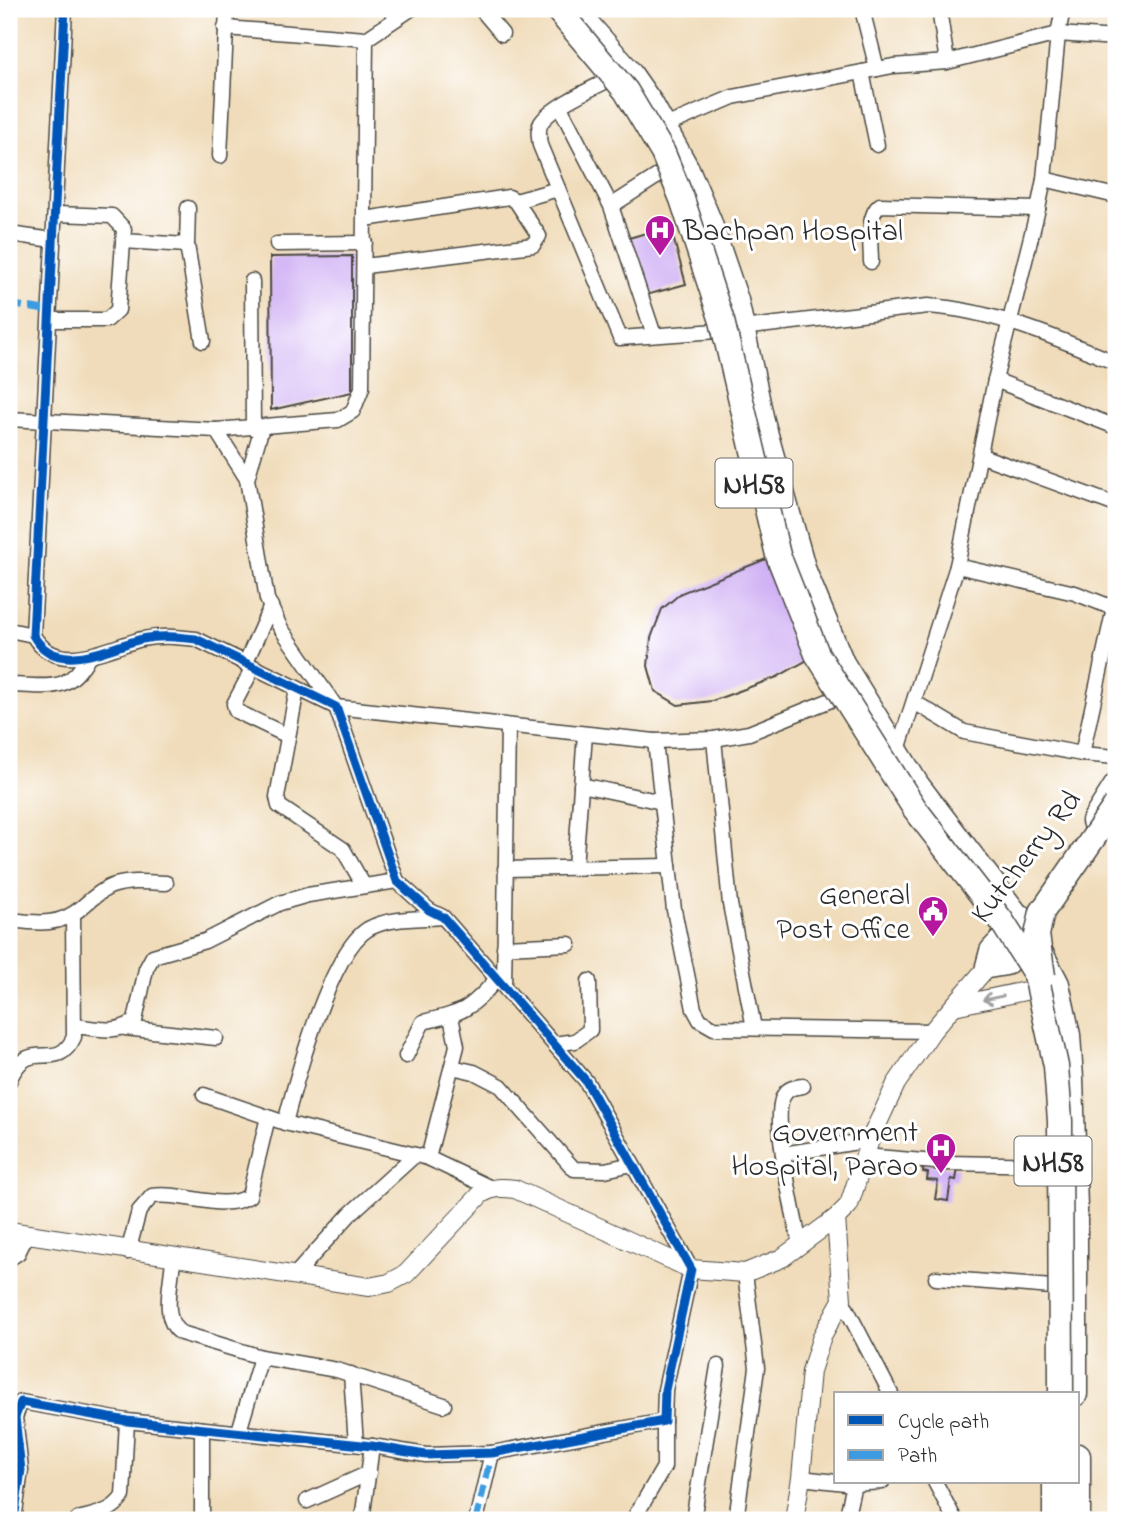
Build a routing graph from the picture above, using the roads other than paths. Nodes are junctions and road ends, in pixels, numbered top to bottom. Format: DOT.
graph roads {
  1 [pos="65,9"];
  2 [pos="227,9"];
  3 [pos="411,9"];
  4 [pos="481,9"];
  5 [pos="550,9"];
  6 [pos="557,9"];
  7 [pos="568,9"];
  8 [pos="574,9"];
  9 [pos="862,9"];
  10 [pos="939,9"];
  11 [pos="1063,9"];
  12 [pos="225,28"];
  13 [pos="502,34"];
  14 [pos="1058,34"];
  15 [pos="1116,38"];
  16 [pos="366,39"];
  17 [pos="947,62"];
  18 [pos="877,69"];
  19 [pos="862,72"];
  20 [pos="619,75"];
  21 [pos="560,107"];
  22 [pos="665,126"];
  23 [pos="877,145"];
  24 [pos="219,156"];
  25 [pos="664,172"];
  26 [pos="1044,179"];
  27 [pos="558,190"];
  28 [pos="1116,196"];
  29 [pos="516,201"];
  30 [pos="611,206"];
  31 [pos="188,208"];
  32 [pos="1038,209"];
  33 [pos="56,214"];
  34 [pos="365,219"];
  35 [pos="9,234"];
  36 [pos="53,240"];
  37 [pos="123,240"];
  38 [pos="365,243"];
  39 [pos="277,244"];
  40 [pos="187,245"];
  41 [pos="871,262"];
  42 [pos="365,266"];
  43 [pos="252,281"];
  44 [pos="50,320"];
  45 [pos="1011,325"];
  46 [pos="742,328"];
  47 [pos="717,331"];
  48 [pos="654,335"];
  49 [pos="203,341"];
  50 [pos="1116,363"];
  51 [pos="995,380"];
  52 [pos="9,419"];
  53 [pos="45,421"];
  54 [pos="258,427"];
  55 [pos="1116,427"];
  56 [pos="216,430"];
  57 [pos="982,456"];
  58 [pos="247,479"];
  59 [pos="1116,505"];
  60 [pos="957,566"];
  61 [pos="271,606"];
  62 [pos="1115,609"];
  63 [pos="9,630"];
  64 [pos="33,635"];
  65 [pos="88,657"];
  66 [pos="249,666"];
  67 [pos="9,685"];
  68 [pos="297,689"];
  69 [pos="845,694"];
  70 [pos="914,702"];
  71 [pos="336,707"];
  72 [pos="508,726"];
  73 [pos="584,734"];
  74 [pos="288,736"];
  75 [pos="714,739"];
  76 [pos="655,741"];
  77 [pos="897,753"];
  78 [pos="1082,754"];
  79 [pos="1116,757"];
  80 [pos="581,785"];
  81 [pos="1116,786"];
  82 [pos="662,802"];
  83 [pos="1116,805"];
  84 [pos="1116,822"];
  85 [pos="669,866"];
  86 [pos="575,867"];
  87 [pos="505,869"];
  88 [pos="397,881"];
  89 [pos="166,883"];
  90 [pos="364,886"];
  91 [pos="73,915"];
  92 [pos="443,917"];
  93 [pos="9,920"];
  94 [pos="1018,936"];
  95 [pos="569,944"];
  96 [pos="504,947"];
  97 [pos="1040,958"];
  98 [pos="988,966"];
  99 [pos="589,981"];
  100 [pos="500,982"];
  101 [pos="1057,984"];
  102 [pos="1032,990"];
  103 [pos="954,1006"];
  104 [pos="451,1017"];
  105 [pos="76,1026"];
  106 [pos="125,1028"];
  107 [pos="754,1028"];
  108 [pos="932,1031"];
  109 [pos="216,1038"];
  110 [pos="554,1044"];
  111 [pos="406,1056"];
  112 [pos="452,1067"];
  113 [pos="9,1081"];
  114 [pos="803,1086"];
  115 [pos="204,1095"];
  116 [pos="268,1117"];
  117 [pos="285,1123"];
  118 [pos="867,1148"];
  119 [pos="783,1154"];
  120 [pos="422,1157"];
  121 [pos="632,1164"];
  122 [pos="1054,1165"];
  123 [pos="491,1188"];
  124 [pos="836,1218"];
  125 [pos="18,1233"];
  126 [pos="800,1245"];
  127 [pos="128,1252"];
  128 [pos="9,1259"];
  129 [pos="173,1259"];
  130 [pos="691,1269"];
  131 [pos="745,1273"];
  132 [pos="294,1276"];
  133 [pos="936,1278"];
  134 [pos="1052,1287"];
  135 [pos="842,1300"];
  136 [pos="261,1357"];
  137 [pos="718,1366"];
  138 [pos="351,1374"];
  139 [pos="890,1392"];
  140 [pos="1053,1392"];
  141 [pos="1061,1392"];
  142 [pos="1069,1392"];
  143 [pos="1074,1392"];
  144 [pos="444,1405"];
  145 [pos="12,1410"];
  146 [pos="127,1421"];
  147 [pos="664,1421"];
  148 [pos="202,1429"];
  149 [pos="239,1432"];
  150 [pos="356,1444"];
  151 [pos="372,1446"];
  152 [pos="492,1453"];
  153 [pos="369,1473"];
  154 [pos="802,1478"];
  155 [pos="834,1482"];
  156 [pos="847,1484"];
  157 [pos="863,1484"];
  158 [pos="936,1484"];
  159 [pos="1055,1484"];
  160 [pos="1063,1484"];
  161 [pos="1070,1484"];
  162 [pos="1078,1484"];
  163 [pos="854,1485"];
  164 [pos="307,1501"];
  165 [pos="78,1519"];
  166 [pos="14,1520"];
  167 [pos="202,1520"];
  168 [pos="362,1520"];
  169 [pos="476,1520"];
  170 [pos="633,1520"];
  171 [pos="693,1520"];
  172 [pos="736,1520"];
  173 [pos="794,1520"];
  174 [pos="846,1520"];
  175 [pos="955,1520"];
  176 [pos="1055,1520"];
  177 [pos="1062,1520"];
  178 [pos="1070,1520"];
  179 [pos="1078,1520"];
  1 -- 33 [label="street"];
  2 -- 12 [label="street"];
  3 -- 16 [label="street"];
  4 -- 13 [label="street"];
  5 -- 20 [label="highway, NH58"];
  6 -- 141 [label="highway, bridge"];
  7 -- 97 [label="highway"];
  8 -- 20 [label="highway, NH58"];
  9 -- 18 [label="street"];
  10 -- 17 [label="street"];
  11 -- 14 [label="street"];
  12 -- 16 [label="street"];
  12 -- 24 [label="street"];
  14 -- 15 [label="street"];
  14 -- 17 [label="street"];
  14 -- 26 [label="street"];
  16 -- 34 [label="street"];
  17 -- 18 [label="street"];
  18 -- 19 [label="street"];
  19 -- 22 [label="street"];
  19 -- 23 [label="street"];
  20 -- 21 [label="street"];
  20 -- 22 [label="highway, NH58"];
  20 -- 25 [label="highway, NH58"];
  21 -- 27 [label="street"];
  21 -- 30 [label="street"];
  22 -- 46 [label="highway, NH58"];
  25 -- 30 [label="street"];
  25 -- 47 [label="highway, NH58"];
  26 -- 28 [label="street"];
  26 -- 32 [label="street"];
  27 -- 29 [label="street"];
  27 -- 48 [label="street"];
  29 -- 34 [label="street"];
  29 -- 42 [label="street"];
  30 -- 48 [label="street"];
  31 -- 40 [label="street"];
  32 -- 41 [label="street"];
  32 -- 45 [label="street"];
  33 -- 36 [label="street"];
  33 -- 37 [label="street"];
  34 -- 38 [label="street"];
  35 -- 36 [label="street"];
  36 -- 44 [label="street"];
  37 -- 40 [label="street"];
  37 -- 44 [label="street"];
  38 -- 39 [label="street"];
  38 -- 42 [label="street"];
  40 -- 49 [label="street"];
  42 -- 54 [label="street"];
  43 -- 54 [label="street"];
  44 -- 53 [label="street"];
  45 -- 46 [label="street"];
  45 -- 50 [label="street"];
  45 -- 51 [label="street"];
  46 -- 47 [label="street"];
  46 -- 69 [label="highway, NH58"];
  47 -- 48 [label="street"];
  47 -- 69 [label="highway, NH58"];
  51 -- 55 [label="street"];
  51 -- 57 [label="street"];
  52 -- 53 [label="street"];
  53 -- 56 [label="street"];
  53 -- 64 [label="street"];
  54 -- 56 [label="street"];
  54 -- 58 [label="street"];
  56 -- 58 [label="street"];
  57 -- 59 [label="street"];
  57 -- 60 [label="street"];
  58 -- 61 [label="street"];
  60 -- 62 [label="street"];
  60 -- 70 [label="street"];
  61 -- 66 [label="street"];
  61 -- 71 [label="street"];
  62 -- 78 [label="street"];
  63 -- 64 [label="street"];
  64 -- 65 [label="street"];
  65 -- 66 [label="street"];
  65 -- 67 [label="street"];
  66 -- 68 [label="street"];
  66 -- 74 [label="street"];
  68 -- 71 [label="street"];
  68 -- 74 [label="street"];
  69 -- 75 [label="street"];
  69 -- 77 [label="highway, NH58"];
  69 -- 94 [label="highway, NH58"];
  70 -- 77 [label="street"];
  70 -- 78 [label="street"];
  71 -- 72 [label="street"];
  71 -- 88 [label="street"];
  72 -- 73 [label="street"];
  72 -- 87 [label="street"];
  73 -- 76 [label="street"];
  73 -- 80 [label="street"];
  74 -- 90 [label="street"];
  75 -- 76 [label="street"];
  75 -- 107 [label="street"];
  76 -- 82 [label="street"];
  77 -- 94 [label="highway, NH58"];
  78 -- 79 [label="street"];
  80 -- 82 [label="street"];
  80 -- 86 [label="street"];
  81 -- 94 [label="highway, Kutcherry Rd"];
  82 -- 85 [label="street"];
  83 -- 97 [label="highway, bridge"];
  84 -- 94 [label="highway"];
  85 -- 86 [label="street"];
  85 -- 107 [label="street"];
  86 -- 87 [label="street"];
  87 -- 96 [label="street"];
  88 -- 90 [label="street"];
  88 -- 92 [label="street"];
  89 -- 91 [label="street"];
  90 -- 106 [label="street"];
  91 -- 93 [label="street"];
  91 -- 105 [label="street"];
  92 -- 100 [label="street"];
  92 -- 117 [label="street"];
  94 -- 98 [label="highway"];
  94 -- 101 [label="highway, NH58"];
  94 -- 102 [label="highway, NH58"];
  95 -- 96 [label="street"];
  96 -- 100 [label="street"];
  97 -- 142 [label="highway, bridge"];
  98 -- 103 [label="street"];
  99 -- 110 [label="street"];
  100 -- 104 [label="street"];
  100 -- 110 [label="street"];
  101 -- 102 [label="street"];
  101 -- 143 [label="highway, NH58"];
  102 -- 103 [label="street, one-way"];
  102 -- 122 [label="highway, NH58"];
  103 -- 108 [label="street"];
  104 -- 111 [label="street"];
  104 -- 112 [label="street"];
  105 -- 106 [label="street"];
  105 -- 113 [label="street"];
  106 -- 109 [label="street"];
  107 -- 108 [label="street"];
  108 -- 118 [label="street"];
  110 -- 121 [label="street"];
  112 -- 120 [label="street"];
  112 -- 121 [label="street"];
  114 -- 119 [label="street"];
  115 -- 116 [label="street"];
  116 -- 117 [label="street"];
  116 -- 127 [label="street"];
  117 -- 120 [label="street"];
  118 -- 119 [label="street"];
  118 -- 122 [label="street"];
  118 -- 124 [label="street"];
  119 -- 126 [label="street"];
  120 -- 123 [label="street"];
  120 -- 132 [label="street"];
  121 -- 130 [label="street"];
  122 -- 134 [label="highway, NH58"];
  123 -- 130 [label="street"];
  123 -- 132 [label="street"];
  124 -- 126 [label="street"];
  124 -- 135 [label="street"];
  125 -- 127 [label="street"];
  125 -- 128 [label="street"];
  126 -- 131 [label="street"];
  127 -- 129 [label="street"];
  129 -- 132 [label="street"];
  129 -- 136 [label="street"];
  130 -- 131 [label="street"];
  130 -- 147 [label="street"];
  131 -- 172 [label="street"];
  133 -- 134 [label="street"];
  134 -- 140 [label="highway, NH58"];
  135 -- 139 [label="street"];
  135 -- 154 [label="street"];
  136 -- 138 [label="street"];
  136 -- 149 [label="street"];
  137 -- 171 [label="street"];
  138 -- 144 [label="street"];
  138 -- 150 [label="street"];
  145 -- 146 [label="street"];
  145 -- 166 [label="street"];
  146 -- 148 [label="street"];
  146 -- 165 [label="street"];
  147 -- 152 [label="street"];
  147 -- 170 [label="street"];
  148 -- 149 [label="street"];
  148 -- 167 [label="street"];
  149 -- 150 [label="street"];
  150 -- 151 [label="street"];
  151 -- 152 [label="street"];
  151 -- 153 [label="street"];
  152 -- 169 [label="street"];
  153 -- 164 [label="street"];
  153 -- 168 [label="street"];
  154 -- 155 [label="street"];
  154 -- 173 [label="street"];
  156 -- 163 [label="street"];
  157 -- 163 [label="street"];
  158 -- 175 [label="street"];
  159 -- 176 [label="highway"];
  160 -- 177 [label="highway"];
  161 -- 178 [label="highway"];
  162 -- 179 [label="highway"];
  163 -- 174 [label="street"];
}
